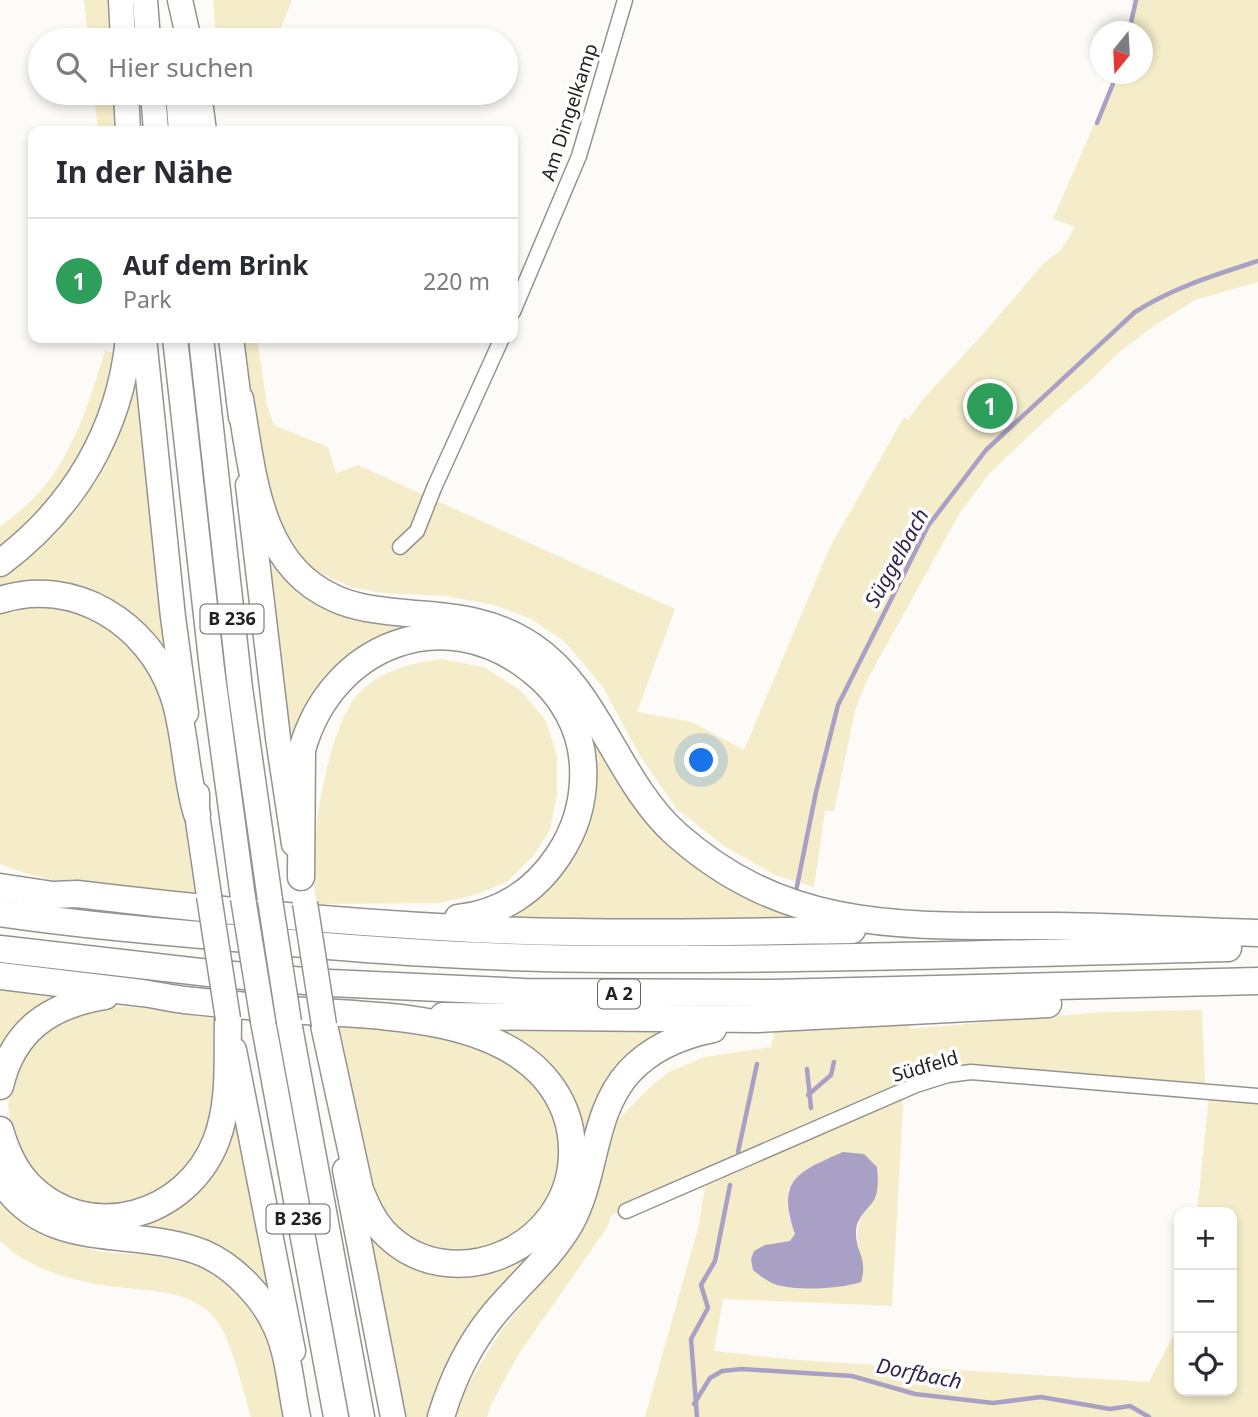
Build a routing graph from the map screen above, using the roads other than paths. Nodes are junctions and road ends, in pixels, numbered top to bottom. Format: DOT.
graph roads {
  1 [pos="121,0"];
  2 [pos="145,0"];
  3 [pos="171,0"];
  4 [pos="180,0"];
  5 [pos="625,0"];
  6 [pos="122,28"];
  7 [pos="147,28"];
  8 [pos="173,28"];
  9 [pos="186,28"];
  10 [pos="127,105"];
  11 [pos="154,105"];
  12 [pos="179,105"];
  13 [pos="201,105"];
  14 [pos="128,126"];
  15 [pos="156,126"];
  16 [pos="181,126"];
  17 [pos="203,126"];
  18 [pos="518,300"];
  19 [pos="128,343"];
  20 [pos="145,343"];
  21 [pos="175,343"];
  22 [pos="202,343"];
  23 [pos="233,343"];
  24 [pos="500,343"];
  25 [pos="240,399"];
  26 [pos="400,547"];
  27 [pos="0,563"];
  28 [pos="0,600"];
  29 [pos="197,814"];
  30 [pos="0,873"];
  31 [pos="301,877"];
  32 [pos="0,887"];
  33 [pos="77,894"];
  34 [pos="0,913"];
  35 [pos="385,923"];
  36 [pos="913,925"];
  37 [pos="1258,933"];
  38 [pos="1258,947"];
  39 [pos="0,949"];
  40 [pos="0,976"];
  41 [pos="1249,982"];
  42 [pos="180,1000"];
  43 [pos="379,1016"];
  44 [pos="228,1019"];
  45 [pos="757,1019"];
  46 [pos="324,1025"];
  47 [pos="0,1086"];
  48 [pos="1258,1096"];
  49 [pos="0,1130"];
  50 [pos="0,1178"];
  51 [pos="626,1211"];
  52 [pos="297,1417"];
  53 [pos="306,1417"];
  54 [pos="336,1417"];
  55 [pos="362,1417"];
  56 [pos="393,1417"];
  57 [pos="441,1417"];
  1 -- 6 [label="highway"];
  2 -- 7 [label="highway"];
  3 -- 8 [label="highway"];
  4 -- 9 [label="highway"];
  5 -- 18 [label="street, Am Dingelkamp"];
  10 -- 14 [label="highway"];
  11 -- 15 [label="highway"];
  12 -- 16 [label="highway"];
  13 -- 17 [label="highway"];
  19 -- 27 [label="highway"];
  20 -- 29 [label="highway"];
  21 -- 54 [label="highway, B 236, bridge"];
  22 -- 55 [label="highway, B 236, bridge"];
  23 -- 25 [label="highway"];
  24 -- 26 [label="street"];
  25 -- 31 [label="highway"];
  25 -- 36 [label="highway"];
  28 -- 29 [label="highway"];
  29 -- 44 [label="highway, bridge"];
  30 -- 33 [label="highway"];
  31 -- 35 [label="highway"];
  31 -- 46 [label="highway, bridge"];
  32 -- 33 [label="highway"];
  33 -- 35 [label="highway"];
  34 -- 38 [label="highway, A 2"];
  35 -- 36 [label="highway"];
  36 -- 37 [label="highway"];
  39 -- 41 [label="highway, A 2"];
  40 -- 42 [label="highway"];
  41 -- 45 [label="highway"];
  42 -- 43 [label="highway"];
  42 -- 47 [label="highway"];
  43 -- 45 [label="highway"];
  43 -- 46 [label="highway"];
  44 -- 49 [label="highway"];
  44 -- 53 [label="highway"];
  45 -- 57 [label="highway"];
  46 -- 56 [label="highway"];
  48 -- 51 [label="street, Südfeld"];
  50 -- 52 [label="highway"];
}
